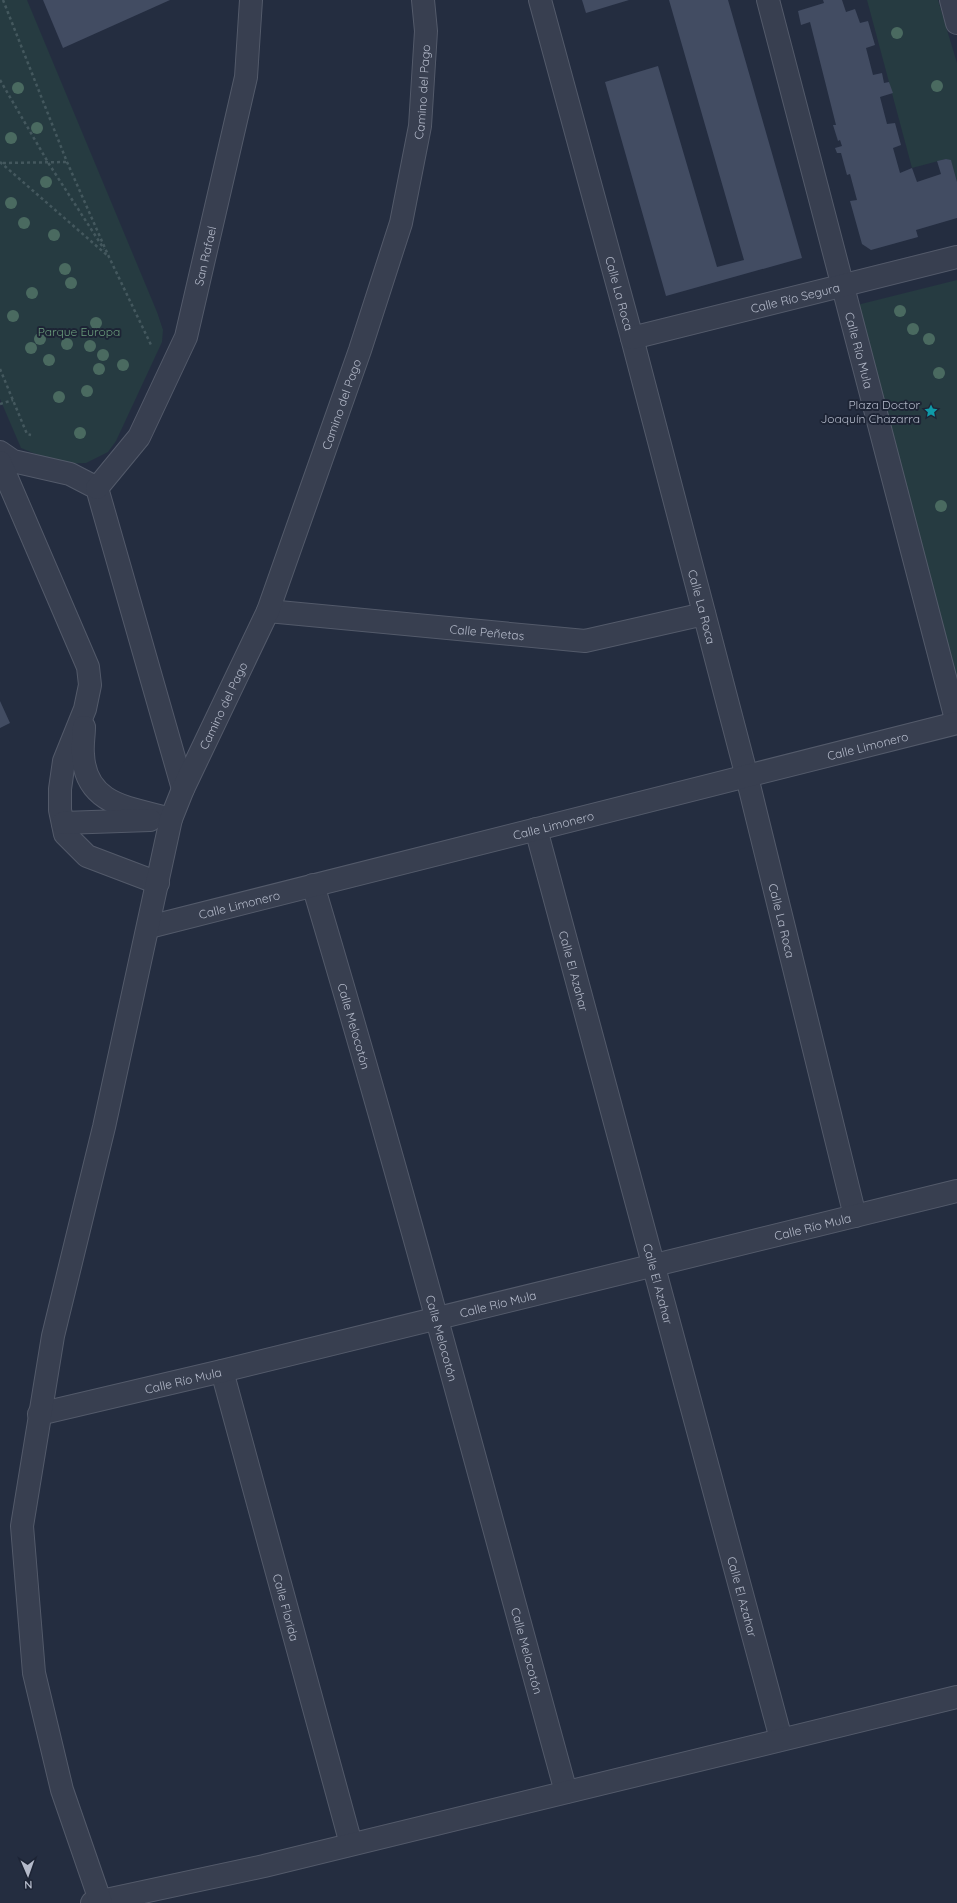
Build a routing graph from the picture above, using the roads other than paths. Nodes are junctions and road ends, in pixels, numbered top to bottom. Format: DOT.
graph roads {
  1 [pos="251,0"];
  2 [pos="423,0"];
  3 [pos="540,0"];
  4 [pos="768,0"];
  5 [pos="951,0"];
  6 [pos="957,23"];
  7 [pos="957,256"];
  8 [pos="843,284"];
  9 [pos="632,338"];
  10 [pos="0,452"];
  11 [pos="0,462"];
  12 [pos="97,488"];
  13 [pos="268,611"];
  14 [pos="704,614"];
  15 [pos="85,709"];
  16 [pos="957,723"];
  17 [pos="747,777"];
  18 [pos="183,789"];
  19 [pos="171,819"];
  20 [pos="63,823"];
  21 [pos="536,829"];
  22 [pos="158,884"];
  23 [pos="313,885"];
  24 [pos="149,927"];
  25 [pos="957,1191"];
  26 [pos="855,1216"];
  27 [pos="654,1265"];
  28 [pos="436,1319"];
  29 [pos="222,1372"];
  30 [pos="39,1414"];
  31 [pos="957,1697"];
  32 [pos="781,1739"];
  33 [pos="566,1792"];
  34 [pos="351,1844"];
  35 [pos="98,1902"];
  1 -- 12 [label="street, San Rafael"];
  2 -- 13 [label="street, Camino del Pago"];
  3 -- 9 [label="street, Calle La Roca"];
  4 -- 8 [label="street, Calle Río Mula"];
  5 -- 6 [label="street"];
  7 -- 8 [label="street, Calle Río Segura"];
  8 -- 9 [label="street, Calle Río Segura"];
  8 -- 16 [label="street, Calle Río Mula"];
  9 -- 14 [label="street, Calle La Roca"];
  10 -- 12 [label="street"];
  11 -- 15 [label="street"];
  12 -- 18 [label="street"];
  13 -- 14 [label="street, Calle Peñetas"];
  13 -- 18 [label="street, Camino del Pago"];
  14 -- 17 [label="street, Calle La Roca"];
  15 -- 19 [label="street"];
  15 -- 20 [label="street"];
  16 -- 17 [label="street, Calle Limonero"];
  17 -- 21 [label="street, Calle Limonero"];
  17 -- 26 [label="street, Calle La Roca"];
  18 -- 19 [label="street, Camino del Pago"];
  19 -- 20 [label="street"];
  19 -- 22 [label="street, Camino del Pago"];
  20 -- 22 [label="street"];
  21 -- 23 [label="street, Calle Limonero"];
  21 -- 27 [label="street, Calle El Azahar"];
  22 -- 24 [label="street, Camino del Pago"];
  23 -- 24 [label="street, Calle Limonero"];
  23 -- 28 [label="street, Calle Melocotón"];
  24 -- 30 [label="street, Camino del Pago"];
  25 -- 26 [label="street, Calle Río Mula"];
  26 -- 27 [label="street, Calle Río Mula"];
  27 -- 28 [label="street, Calle Río Mula"];
  27 -- 32 [label="street, Calle El Azahar"];
  28 -- 29 [label="street, Calle Río Mula"];
  28 -- 33 [label="street, Calle Melocotón"];
  29 -- 30 [label="street, Calle Río Mula"];
  29 -- 34 [label="street, Calle Florida"];
  30 -- 35 [label="street, Camino del Pago"];
  31 -- 32 [label="street"];
  32 -- 33 [label="street"];
  33 -- 34 [label="street"];
  34 -- 35 [label="street"];
}
